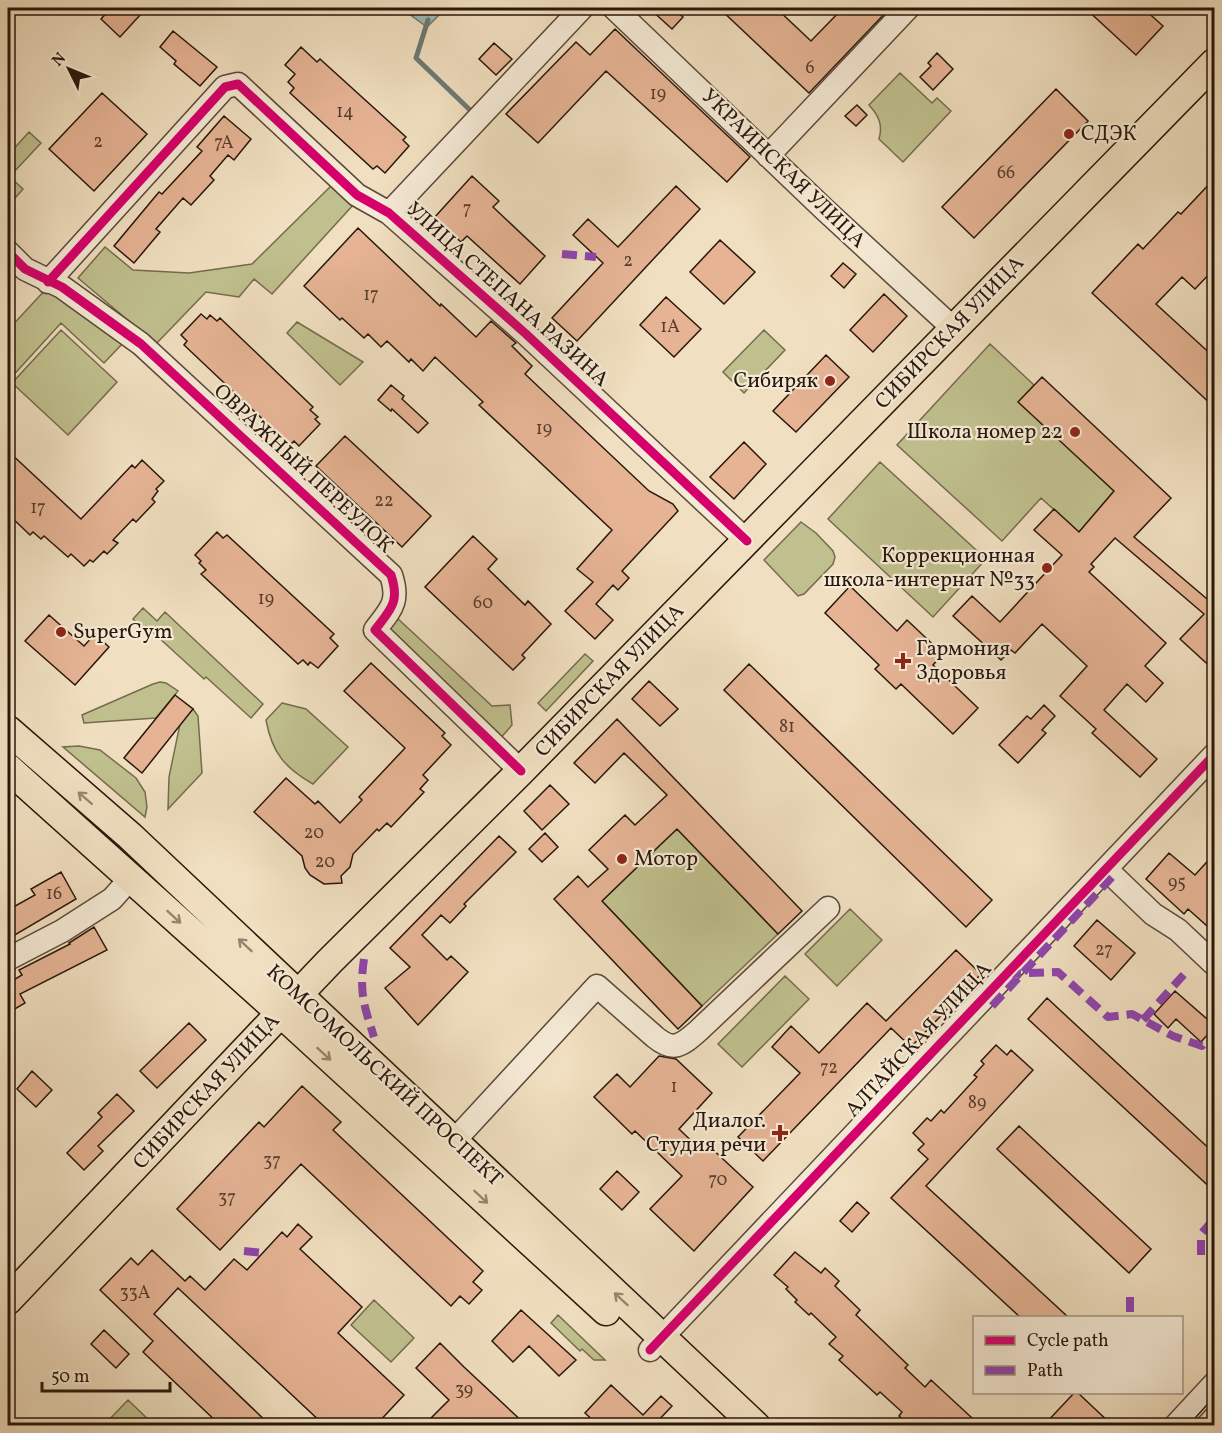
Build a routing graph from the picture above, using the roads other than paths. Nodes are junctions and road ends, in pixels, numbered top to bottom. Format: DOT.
graph roads {
  1 [pos="582,8"];
  2 [pos="614,8"];
  3 [pos="908,8"];
  4 [pos="1215,63"];
  5 [pos="768,156"];
  6 [pos="389,213"];
  7 [pos="8,252"];
  8 [pos="48,282"];
  9 [pos="954,329"];
  10 [pos="747,541"];
  11 [pos="8,730"];
  12 [pos="1215,755"];
  13 [pos="8,768"];
  14 [pos="522,771"];
  15 [pos="1106,869"];
  16 [pos="130,879"];
  17 [pos="828,908"];
  18 [pos="8,959"];
  19 [pos="1215,964"];
  20 [pos="290,1004"];
  21 [pos="454,1142"];
  22 [pos="8,1300"];
  23 [pos="656,1344"];
  24 [pos="1215,1384"];
  25 [pos="732,1425"];
  26 [pos="756,1425"];
  27 [pos="1176,1425"];
  1 -- 6 [label="street"];
  2 -- 5 [label="street, УКРАИНСКАЯ УЛИЦА"];
  3 -- 5 [label="street"];
  4 -- 9 [label="main road, СИБИРСКАЯ УЛИЦА"];
  5 -- 9 [label="street, УКРАИНСКАЯ УЛИЦА"];
  6 -- 8 [label="street, УЛИЦА СТЕПАНА РАЗИНА"];
  6 -- 10 [label="street, УЛИЦА СТЕПАНА РАЗИНА"];
  7 -- 8 [label="street, ОВРАЖНЫЙ ПЕРЕУЛОК"];
  8 -- 14 [label="street, ОВРАЖНЫЙ ПЕРЕУЛОК"];
  9 -- 10 [label="main road, СИБИРСКАЯ УЛИЦА"];
  10 -- 14 [label="main road, СИБИРСКАЯ УЛИЦА"];
  20 -- 11 [label="main road, КОМСОМОЛЬСКИЙ ПРОСПЕКТ, one-way"];
  12 -- 15 [label="street, АЛТАЙСКАЯ УЛИЦА"];
  13 -- 16 [label="main road, КОМСОМОЛЬСКИЙ ПРОСПЕКТ"];
  14 -- 20 [label="main road, СИБИРСКАЯ УЛИЦА"];
  15 -- 19 [label="street"];
  15 -- 23 [label="street, АЛТАЙСКАЯ УЛИЦА"];
  16 -- 18 [label="street"];
  16 -- 20 [label="main road, КОМСОМОЛЬСКИЙ ПРОСПЕКТ, one-way"];
  17 -- 21 [label="street"];
  20 -- 21 [label="main road, КОМСОМОЛЬСКИЙ ПРОСПЕКТ"];
  20 -- 22 [label="main road, СИБИРСКАЯ УЛИЦА"];
  20 -- 23 [label="main road, КОМСОМОЛЬСКИЙ ПРОСПЕКТ, one-way"];
  23 -- 21 [label="main road, КОМСОМОЛЬСКИЙ ПРОСПЕКТ, one-way"];
  23 -- 25 [label="main road, КОМСОМОЛЬСКИЙ ПРОСПЕКТ"];
  23 -- 26 [label="main road, КОМСОМОЛЬСКИЙ ПРОСПЕКТ"];
  24 -- 27 [label="street"];
}
